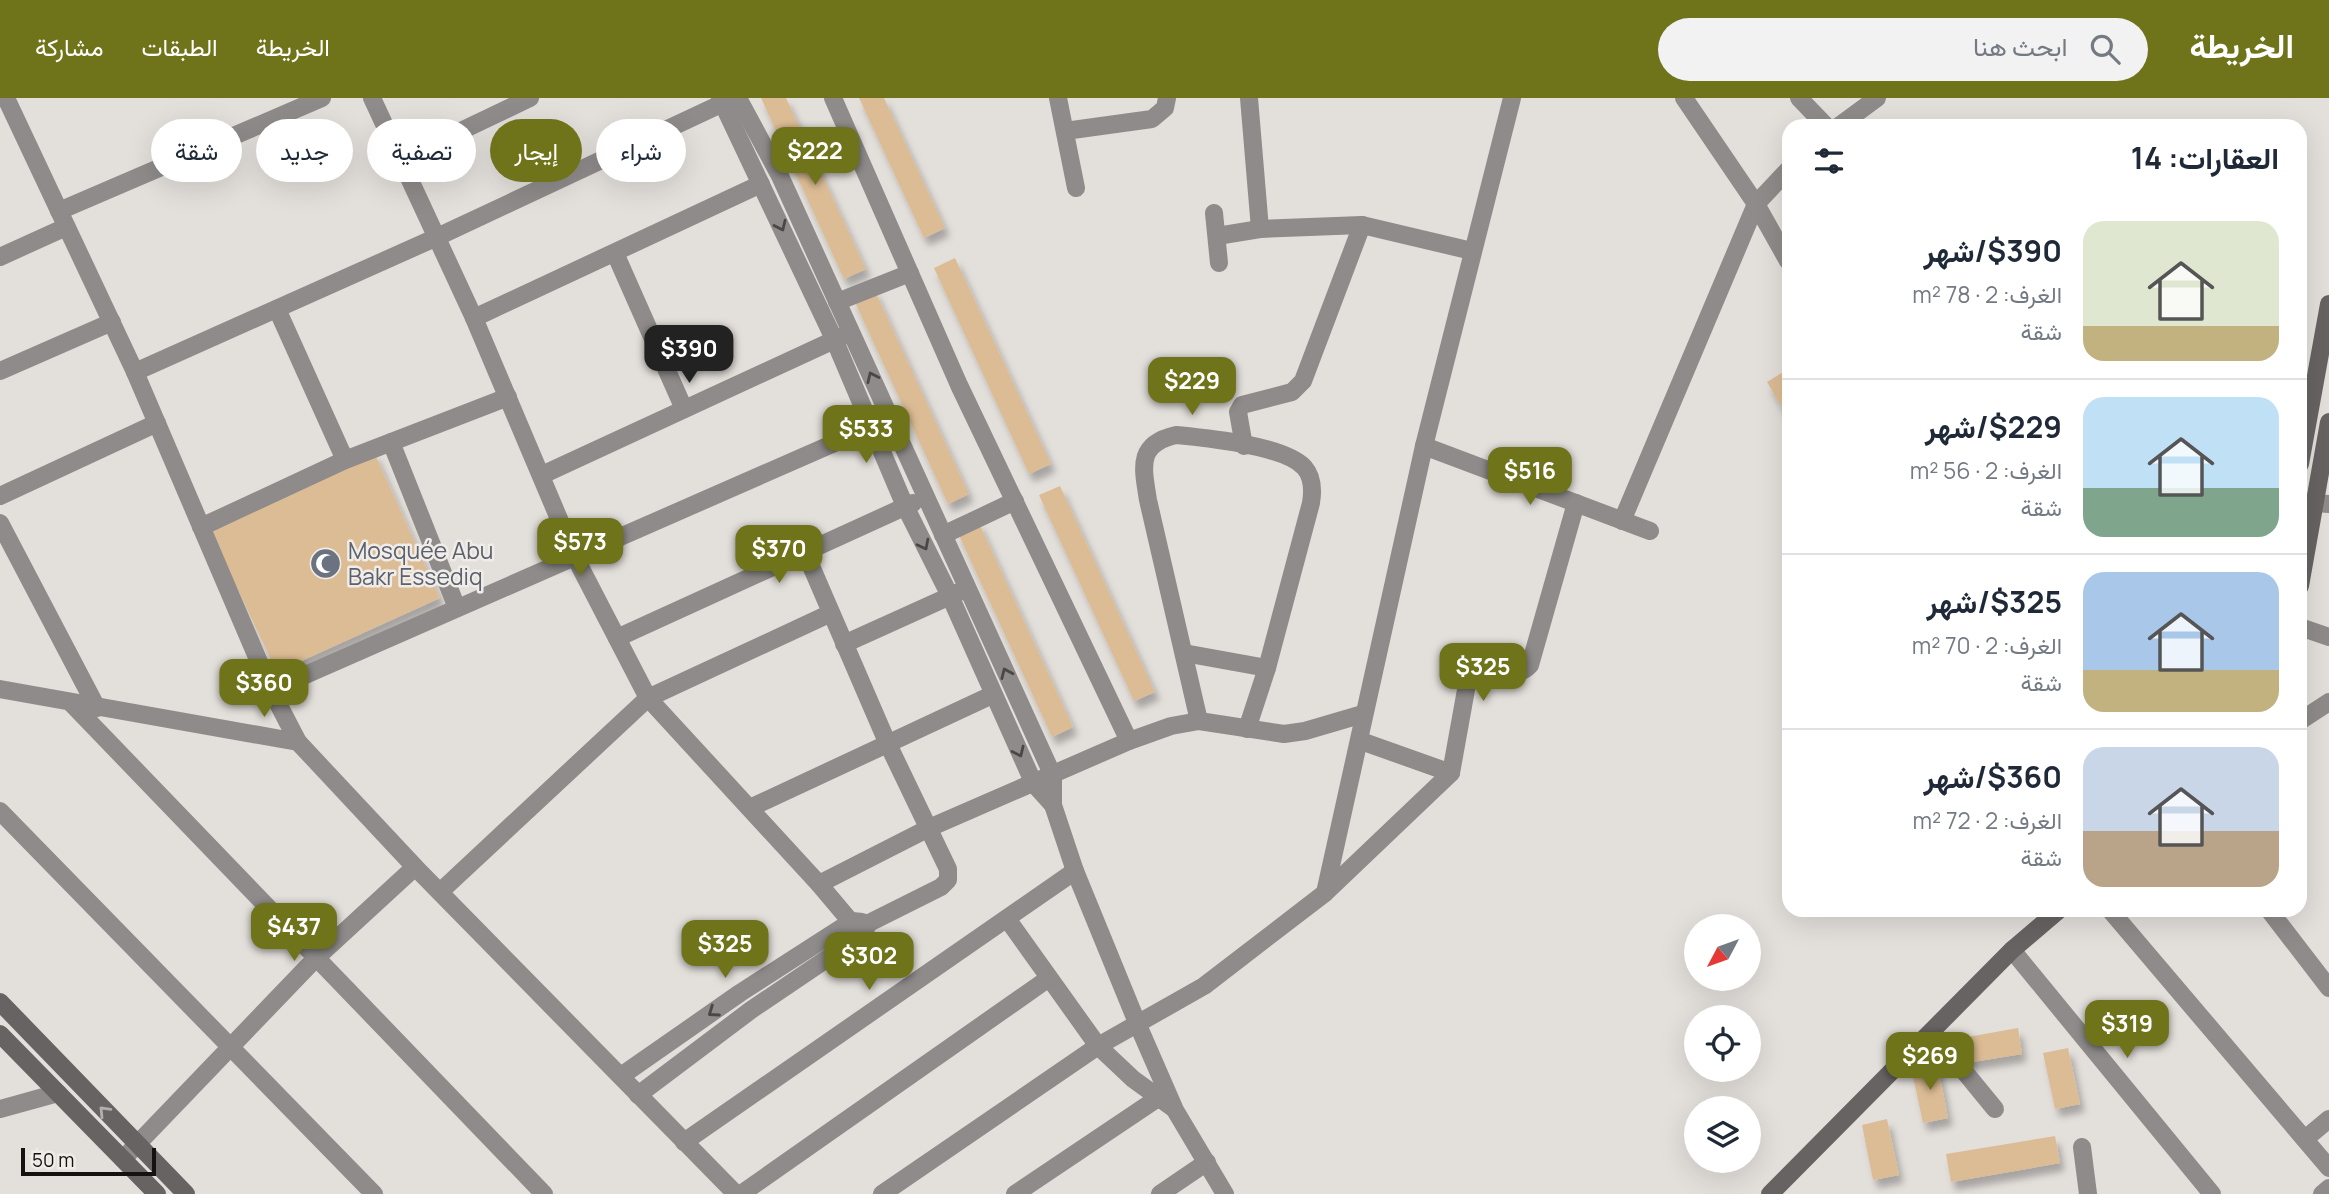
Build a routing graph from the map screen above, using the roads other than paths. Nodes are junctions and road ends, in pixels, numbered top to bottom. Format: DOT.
graph roads {
  1 [pos="6,98"];
  2 [pos="323,98"];
  3 [pos="372,98"];
  4 [pos="530,98"];
  5 [pos="833,98"];
  6 [pos="1058,98"];
  7 [pos="1167,98"];
  8 [pos="1249,98"];
  9 [pos="1513,98"];
  10 [pos="1684,98"];
  11 [pos="1799,98"];
  12 [pos="1877,98"];
  13 [pos="727,100"];
  14 [pos="381,119"];
  15 [pos="1819,119"];
  16 [pos="1848,119"];
  17 [pos="476,124"];
  18 [pos="1065,131"];
  19 [pos="1782,176"];
  20 [pos="410,182"];
  21 [pos="761,184"];
  22 [pos="1076,188"];
  23 [pos="1756,204"];
  24 [pos="1214,213"];
  25 [pos="62,219"];
  26 [pos="1362,225"];
  27 [pos="1260,229"];
  28 [pos="1217,236"];
  29 [pos="435,238"];
  30 [pos="1782,250"];
  31 [pos="1472,251"];
  32 [pos="615,253"];
  33 [pos="0,257"];
  34 [pos="1219,263"];
  35 [pos="910,273"];
  36 [pos="837,302"];
  37 [pos="2329,304"];
  38 [pos="277,309"];
  39 [pos="474,318"];
  40 [pos="111,322"];
  41 [pos="852,333"];
  42 [pos="834,339"];
  43 [pos="0,371"];
  44 [pos="135,372"];
  45 [pos="508,397"];
  46 [pos="684,409"];
  47 [pos="2329,422"];
  48 [pos="157,423"];
  49 [pos="2307,425"];
  50 [pos="871,428"];
  51 [pos="391,442"];
  52 [pos="1244,446"];
  53 [pos="1424,446"];
  54 [pos="345,460"];
  55 [pos="542,475"];
  56 [pos="0,496"];
  57 [pos="927,498"];
  58 [pos="1014,501"];
  59 [pos="1576,503"];
  60 [pos="2314,503"];
  61 [pos="905,506"];
  62 [pos="1622,521"];
  63 [pos="0,523"];
  64 [pos="201,527"];
  65 [pos="1650,531"];
  66 [pos="943,535"];
  67 [pos="2307,544"];
  68 [pos="805,552"];
  69 [pos="576,559"];
  70 [pos="968,588"];
  71 [pos="950,596"];
  72 [pos="457,608"];
  73 [pos="831,613"];
  74 [pos="2307,629"];
  75 [pos="2329,637"];
  76 [pos="617,638"];
  77 [pos="844,644"];
  78 [pos="1184,653"];
  79 [pos="1267,668"];
  80 [pos="0,689"];
  81 [pos="271,690"];
  82 [pos="992,695"];
  83 [pos="649,698"];
  84 [pos="2329,702"];
  85 [pos="72,704"];
  86 [pos="97,708"];
  87 [pos="1363,713"];
  88 [pos="2307,716"];
  89 [pos="1199,721"];
  90 [pos="1247,729"];
  91 [pos="1129,741"];
  92 [pos="1361,741"];
  93 [pos="298,742"];
  94 [pos="887,742"];
  95 [pos="1451,773"];
  96 [pos="1053,776"];
  97 [pos="1034,784"];
  98 [pos="1053,805"];
  99 [pos="750,808"];
  100 [pos="0,811"];
  101 [pos="929,828"];
  102 [pos="415,866"];
  103 [pos="1075,872"];
  104 [pos="819,884"];
  105 [pos="440,891"];
  106 [pos="1325,893"];
  107 [pos="2051,917"];
  108 [pos="2116,917"];
  109 [pos="2274,917"];
  110 [pos="1008,920"];
  111 [pos="861,926"];
  112 [pos="2012,950"];
  113 [pos="316,958"];
  114 [pos="1049,978"];
  115 [pos="2329,988"];
  116 [pos="0,1002"];
  117 [pos="20,1023"];
  118 [pos="1138,1025"];
  119 [pos="1932,1032"];
  120 [pos="0,1033"];
  121 [pos="233,1046"];
  122 [pos="1098,1046"];
  123 [pos="621,1076"];
  124 [pos="58,1093"];
  125 [pos="638,1095"];
  126 [pos="1158,1098"];
  127 [pos="0,1109"];
  128 [pos="1995,1109"];
  129 [pos="1175,1110"];
  130 [pos="2329,1119"];
  131 [pos="2305,1139"];
  132 [pos="684,1142"];
  133 [pos="137,1146"];
  134 [pos="2082,1147"];
  135 [pos="123,1159"];
  136 [pos="1207,1162"];
  137 [pos="2329,1168"];
  138 [pos="2329,1188"];
  139 [pos="157,1194"];
  140 [pos="186,1194"];
  141 [pos="374,1194"];
  142 [pos="544,1194"];
  143 [pos="738,1194"];
  144 [pos="882,1194"];
  145 [pos="1015,1194"];
  146 [pos="1160,1194"];
  147 [pos="1225,1194"];
  148 [pos="1770,1194"];
  149 [pos="2088,1194"];
  150 [pos="2212,1194"];
  151 [pos="2322,1194"];
  1 -- 25 [label="street"];
  2 -- 25 [label="street"];
  3 -- 14 [label="street"];
  4 -- 17 [label="street"];
  5 -- 35 [label="street"];
  6 -- 18 [label="street"];
  7 -- 18 [label="street"];
  8 -- 27 [label="street"];
  9 -- 31 [label="street"];
  10 -- 23 [label="street"];
  11 -- 15 [label="street"];
  12 -- 16 [label="street"];
  13 -- 21 [label="street"];
  13 -- 29 [label="street"];
  13 -- 36 [label="street"];
  18 -- 22 [label="street"];
  19 -- 23 [label="street"];
  20 -- 29 [label="street"];
  21 -- 32 [label="street"];
  21 -- 42 [label="street, one-way"];
  23 -- 30 [label="street"];
  23 -- 62 [label="street"];
  24 -- 28 [label="street"];
  25 -- 33 [label="street"];
  25 -- 40 [label="street"];
  26 -- 27 [label="street"];
  26 -- 31 [label="street"];
  26 -- 52 [label="street"];
  27 -- 28 [label="street"];
  28 -- 34 [label="street"];
  29 -- 38 [label="street"];
  29 -- 39 [label="street"];
  31 -- 53 [label="street"];
  32 -- 39 [label="street"];
  32 -- 46 [label="street"];
  35 -- 36 [label="street"];
  35 -- 58 [label="street"];
  36 -- 41 [label="street"];
  37 -- 49 [label="main road"];
  38 -- 44 [label="street"];
  38 -- 54 [label="street"];
  39 -- 45 [label="street"];
  40 -- 43 [label="street"];
  40 -- 44 [label="street"];
  41 -- 42 [label="street"];
  57 -- 41 [label="street, one-way"];
  42 -- 46 [label="street"];
  42 -- 50 [label="street"];
  44 -- 48 [label="street"];
  45 -- 51 [label="street"];
  45 -- 55 [label="street"];
  46 -- 55 [label="street"];
  47 -- 60 [label="main road"];
  48 -- 56 [label="street"];
  48 -- 64 [label="street"];
  50 -- 61 [label="street"];
  50 -- 69 [label="street"];
  51 -- 54 [label="street"];
  51 -- 72 [label="street"];
  52 -- 78 [label="street"];
  52 -- 79 [label="street"];
  53 -- 59 [label="street"];
  53 -- 87 [label="street"];
  54 -- 64 [label="street"];
  55 -- 69 [label="street"];
  57 -- 61 [label="street"];
  57 -- 66 [label="street"];
  58 -- 66 [label="street"];
  58 -- 91 [label="street"];
  59 -- 62 [label="street"];
  59 -- 95 [label="street"];
  60 -- 67 [label="main road"];
  61 -- 68 [label="street"];
  61 -- 71 [label="street, one-way"];
  62 -- 65 [label="street"];
  63 -- 86 [label="street"];
  64 -- 81 [label="street"];
  66 -- 70 [label="street"];
  68 -- 73 [label="street"];
  68 -- 76 [label="street"];
  69 -- 72 [label="street"];
  69 -- 76 [label="street"];
  70 -- 71 [label="street"];
  96 -- 70 [label="street, one-way"];
  71 -- 77 [label="street"];
  71 -- 82 [label="street"];
  72 -- 81 [label="street"];
  73 -- 77 [label="street"];
  73 -- 83 [label="street"];
  74 -- 75 [label="street"];
  76 -- 83 [label="street"];
  77 -- 94 [label="street"];
  78 -- 79 [label="street"];
  78 -- 89 [label="street"];
  79 -- 90 [label="street"];
  80 -- 85 [label="street"];
  81 -- 93 [label="street"];
  82 -- 94 [label="street"];
  82 -- 97 [label="street, one-way"];
  83 -- 99 [label="street"];
  83 -- 105 [label="street"];
  84 -- 88 [label="street"];
  85 -- 86 [label="street"];
  85 -- 113 [label="street"];
  86 -- 93 [label="street"];
  87 -- 90 [label="street"];
  87 -- 92 [label="street"];
  89 -- 90 [label="street"];
  89 -- 91 [label="street"];
  91 -- 96 [label="street"];
  92 -- 95 [label="street"];
  92 -- 106 [label="street"];
  93 -- 102 [label="street"];
  94 -- 99 [label="street"];
  94 -- 101 [label="street"];
  95 -- 106 [label="street"];
  96 -- 97 [label="street"];
  96 -- 98 [label="street"];
  97 -- 98 [label="street"];
  97 -- 101 [label="street"];
  98 -- 103 [label="street"];
  99 -- 104 [label="street"];
  100 -- 121 [label="street"];
  101 -- 104 [label="street"];
  101 -- 111 [label="street"];
  102 -- 105 [label="street"];
  102 -- 113 [label="street"];
  103 -- 110 [label="street"];
  103 -- 118 [label="street"];
  104 -- 111 [label="street"];
  105 -- 123 [label="street"];
  106 -- 118 [label="street"];
  107 -- 112 [label="main road"];
  108 -- 131 [label="street"];
  109 -- 115 [label="street"];
  110 -- 114 [label="street"];
  110 -- 132 [label="street"];
  111 -- 123 [label="street, one-way"];
  111 -- 125 [label="street"];
  112 -- 119 [label="main road"];
  112 -- 150 [label="street"];
  113 -- 121 [label="street"];
  113 -- 142 [label="street"];
  114 -- 122 [label="street"];
  114 -- 143 [label="street"];
  116 -- 117 [label="main road"];
  117 -- 120 [label="street"];
  133 -- 117 [label="main road, one-way"];
  118 -- 122 [label="street"];
  118 -- 129 [label="street"];
  119 -- 128 [label="street"];
  119 -- 148 [label="main road"];
  120 -- 124 [label="main road"];
  121 -- 133 [label="street"];
  121 -- 141 [label="street"];
  122 -- 126 [label="street"];
  122 -- 144 [label="street"];
  123 -- 125 [label="street"];
  124 -- 127 [label="street"];
  124 -- 135 [label="main road"];
  125 -- 132 [label="street"];
  126 -- 129 [label="street"];
  126 -- 145 [label="street"];
  129 -- 136 [label="street"];
  130 -- 131 [label="street"];
  131 -- 137 [label="street"];
  132 -- 143 [label="street"];
  133 -- 135 [label="street"];
  133 -- 140 [label="main road"];
  134 -- 149 [label="street"];
  135 -- 139 [label="main road"];
  136 -- 146 [label="street"];
  136 -- 147 [label="street"];
  138 -- 151 [label="street"];
}
